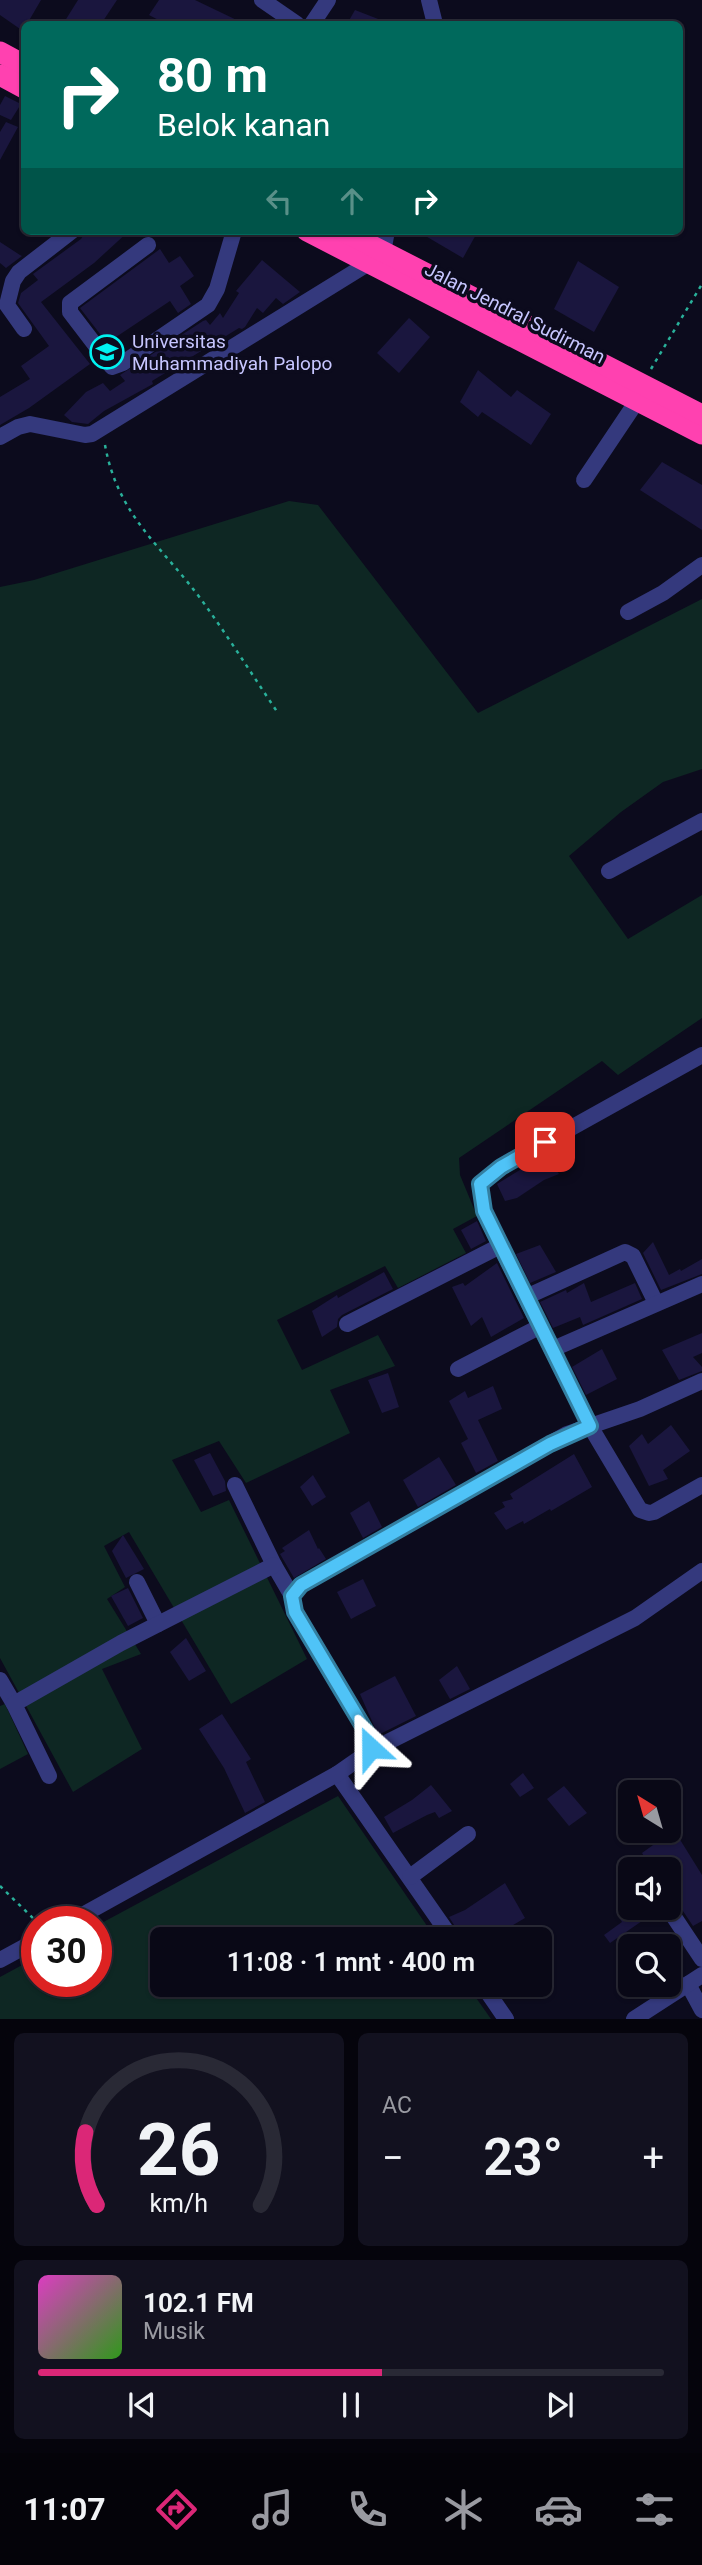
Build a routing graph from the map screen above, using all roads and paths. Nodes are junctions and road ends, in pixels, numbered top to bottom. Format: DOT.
graph roads {
  1 [pos="262,0"];
  2 [pos="328,0"];
  3 [pos="429,0"];
  4 [pos="293,21"];
  5 [pos="314,21"];
  6 [pos="434,21"];
  7 [pos="0,52"];
  8 [pos="21,63"];
  9 [pos="0,75"];
  10 [pos="21,86"];
  11 [pos="67,235"];
  12 [pos="233,235"];
  13 [pos="323,235"];
  14 [pos="351,235"];
  15 [pos="148,245"];
  16 [pos="380,249"];
  17 [pos="702,284"];
  18 [pos="24,329"];
  19 [pos="640,393"];
  20 [pos="702,415"];
  21 [pos="102,428"];
  22 [pos="702,435"];
  23 [pos="0,437"];
  24 [pos="584,481"];
  25 [pos="702,565"];
  26 [pos="628,612"];
  27 [pos="278,713"];
  28 [pos="702,821"];
  29 [pos="609,871"];
  30 [pos="702,1055"];
  31 [pos="500,1246"];
  32 [pos="702,1284"];
  33 [pos="526,1297"];
  34 [pos="656,1303"];
  35 [pos="347,1324"];
  36 [pos="541,1326"];
  37 [pos="553,1349"];
  38 [pos="458,1369"];
  39 [pos="702,1381"];
  40 [pos="590,1426"];
  41 [pos="235,1485"];
  42 [pos="702,1485"];
  43 [pos="274,1565"];
  44 [pos="702,1571"];
  45 [pos="137,1582"];
  46 [pos="292,1596"];
  47 [pos="158,1624"];
  48 [pos="0,1680"];
  49 [pos="14,1704"];
  50 [pos="370,1751"];
  51 [pos="337,1774"];
  52 [pos="49,1776"];
  53 [pos="468,1834"];
  54 [pos="410,1877"];
  55 [pos="0,1886"];
  56 [pos="21,1906"];
  57 [pos="99,1906"];
  58 [pos="676,1920"];
  59 [pos="444,1927"];
  60 [pos="21,1949"];
  61 [pos="702,1959"];
  62 [pos="0,1961"];
  63 [pos="695,1980"];
  64 [pos="491,1997"];
  65 [pos="702,2010"];
  66 [pos="506,2019"];
  67 [pos="634,2019"];
  1 -- 4 [label="street"];
  2 -- 5 [label="street"];
  3 -- 6 [label="street"];
  7 -- 8 [label="highway"];
  9 -- 10 [label="highway"];
  11 -- 18 [label="street"];
  12 -- 15 [label="street"];
  13 -- 16 [label="highway, Jalan Jendral Sudirman"];
  14 -- 16 [label="highway, Jalan Jendral Sudirman"];
  16 -- 19 [label="highway, Jalan Jendral Sudirman"];
  16 -- 21 [label="street"];
  17 -- 19 [label="path"];
  19 -- 20 [label="highway, Jalan Jendral Sudirman"];
  19 -- 22 [label="highway, Jalan Jendral Sudirman"];
  19 -- 24 [label="street"];
  21 -- 23 [label="street"];
  21 -- 27 [label="path"];
  25 -- 26 [label="street"];
  28 -- 29 [label="street"];
  30 -- 31 [label="street"];
  31 -- 33 [label="street"];
  31 -- 35 [label="street"];
  32 -- 34 [label="street"];
  33 -- 34 [label="street"];
  33 -- 36 [label="street"];
  34 -- 37 [label="street"];
  36 -- 37 [label="street"];
  36 -- 38 [label="street"];
  37 -- 40 [label="street"];
  39 -- 40 [label="street"];
  40 -- 42 [label="street"];
  40 -- 46 [label="street"];
  41 -- 43 [label="street"];
  43 -- 46 [label="street"];
  43 -- 47 [label="street"];
  44 -- 50 [label="street"];
  45 -- 47 [label="street"];
  46 -- 50 [label="street"];
  47 -- 49 [label="street"];
  48 -- 49 [label="street"];
  49 -- 52 [label="street"];
  50 -- 51 [label="street"];
  51 -- 54 [label="street"];
  51 -- 57 [label="street"];
  53 -- 54 [label="street"];
  54 -- 59 [label="street"];
  55 -- 56 [label="path"];
  58 -- 61 [label="street"];
  60 -- 62 [label="street"];
  63 -- 65 [label="street"];
  63 -- 67 [label="street"];
  64 -- 66 [label="street"];
}
